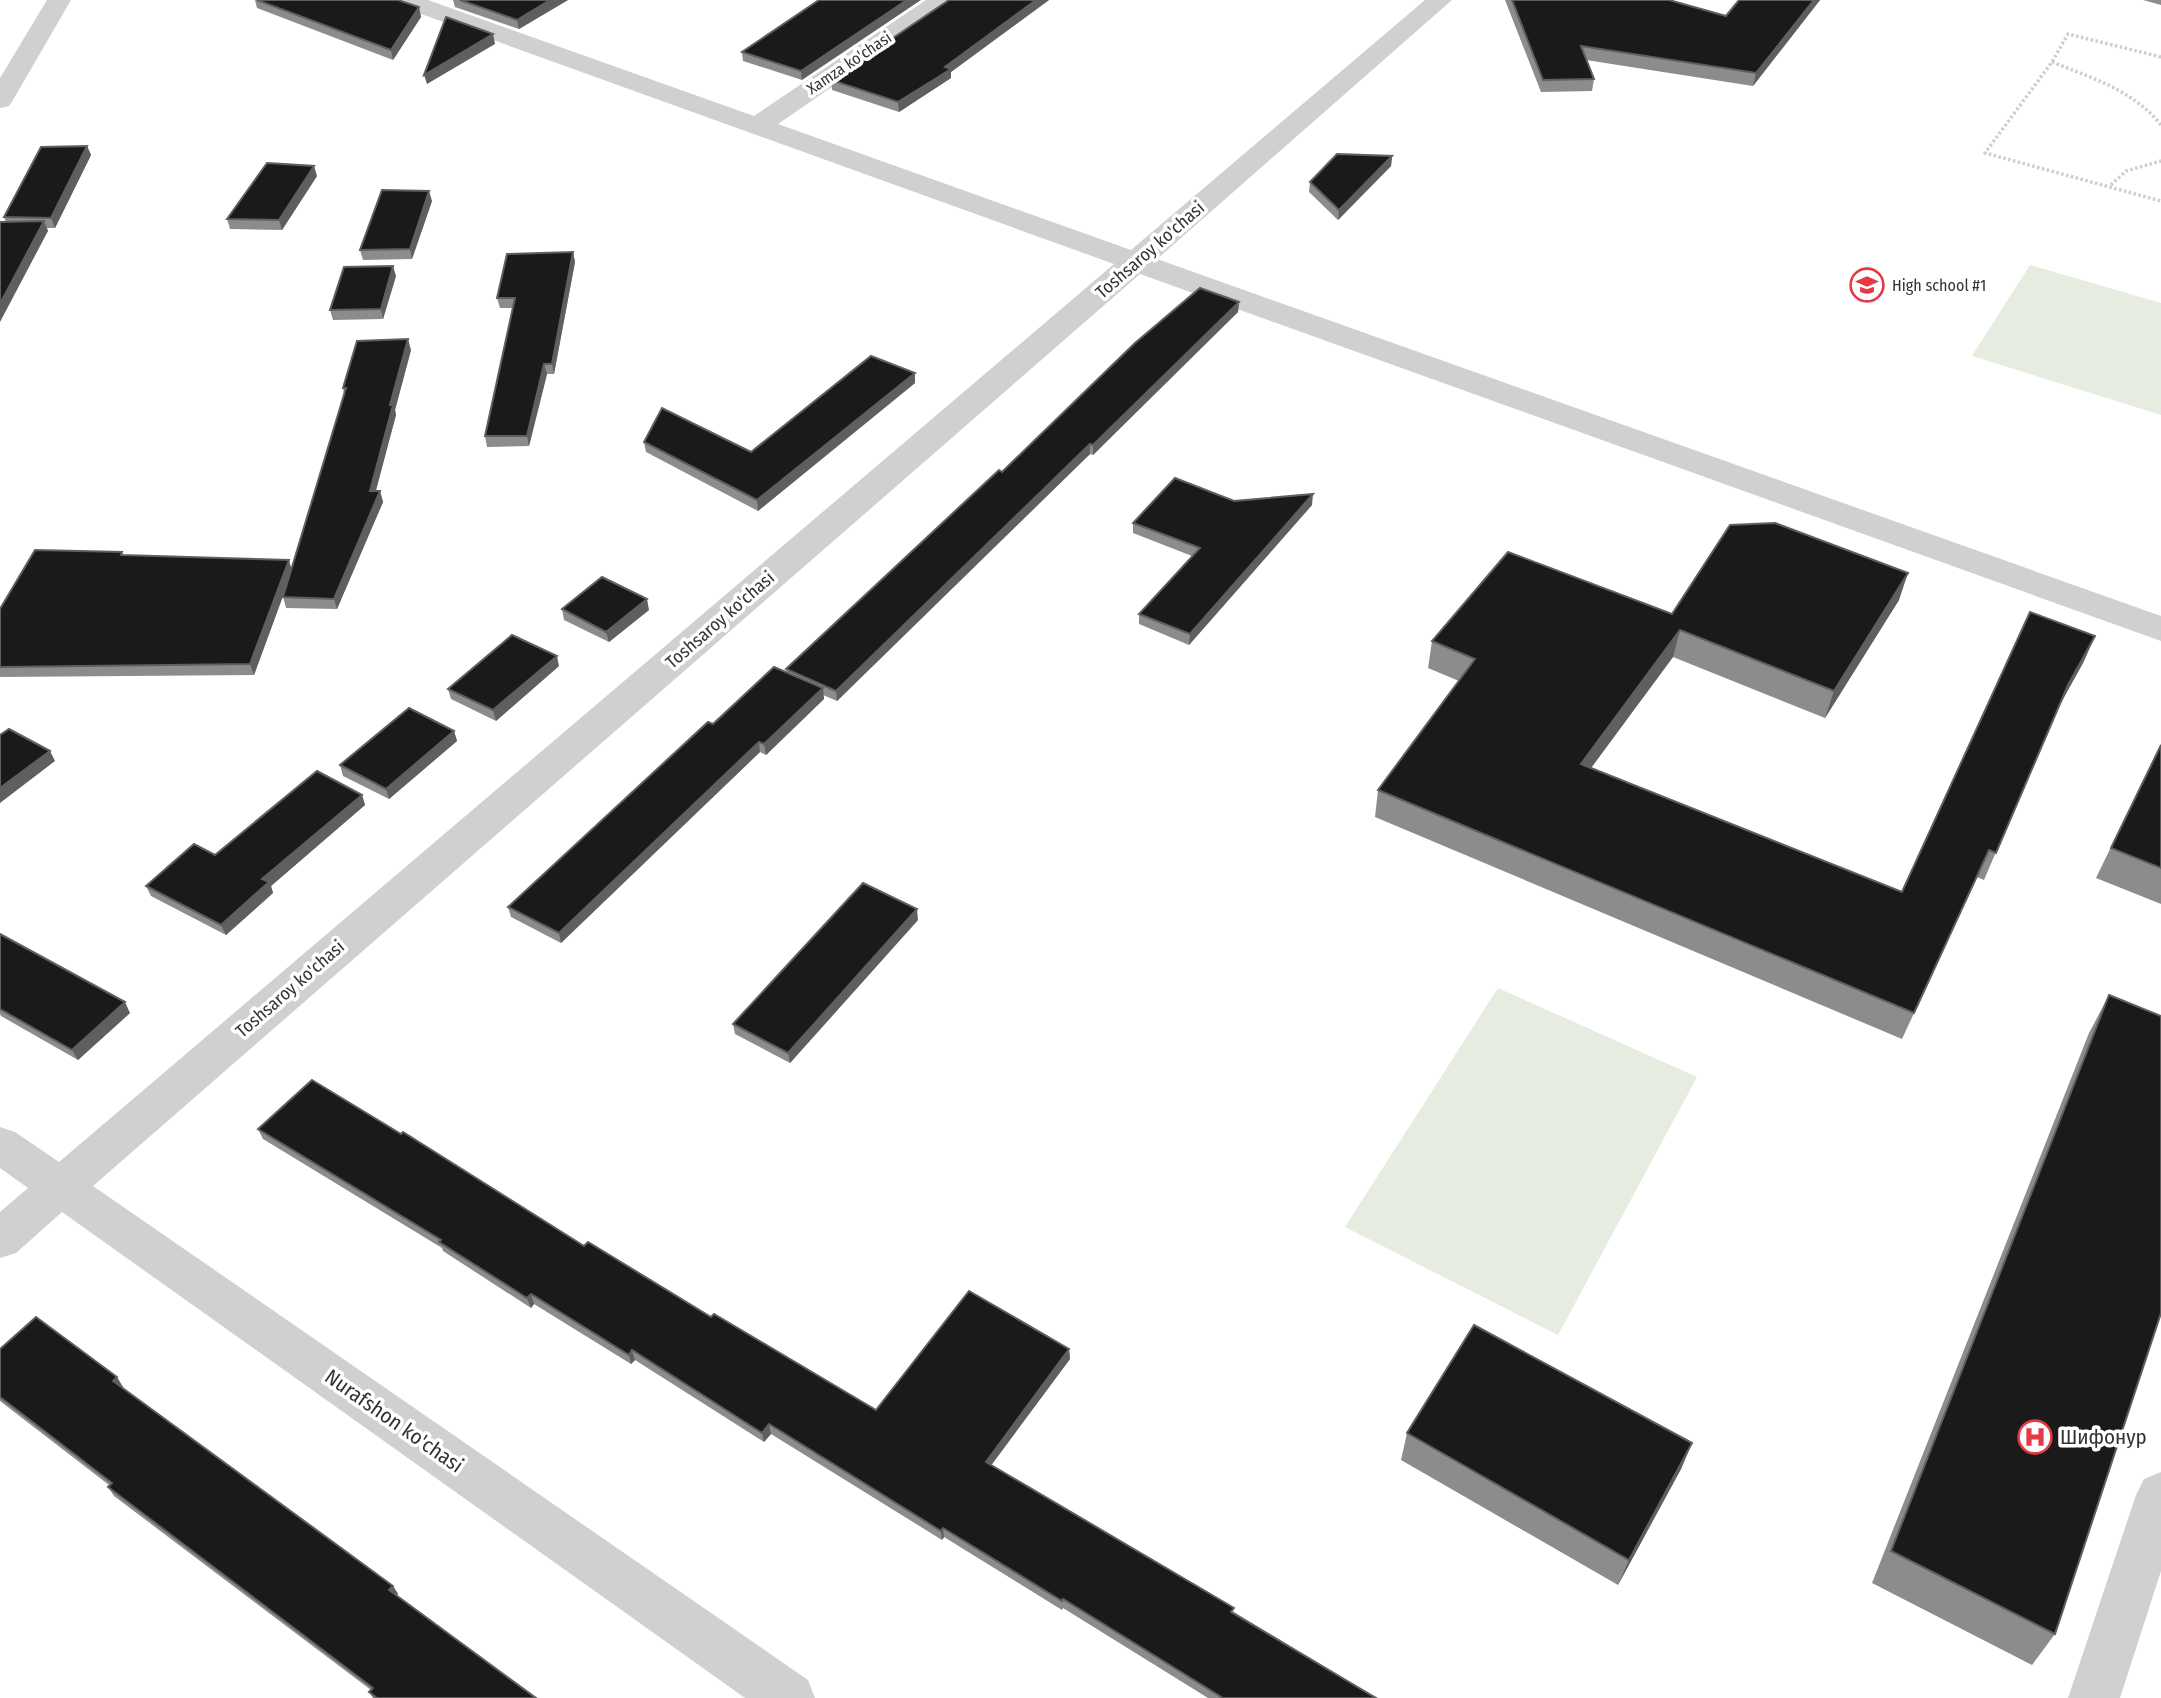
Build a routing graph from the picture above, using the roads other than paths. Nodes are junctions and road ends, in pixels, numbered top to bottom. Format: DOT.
graph roads {
  1 [pos="59,0"];
  2 [pos="405,0"];
  3 [pos="942,0"];
  4 [pos="1440,0"];
  5 [pos="447,6"];
  6 [pos="0,100"];
  7 [pos="756,127"];
  8 [pos="1138,261"];
  9 [pos="2161,629"];
  10 [pos="0,1145"];
  11 [pos="60,1187"];
  12 [pos="0,1239"];
  13 [pos="2161,1495"];
  14 [pos="789,1698"];
  15 [pos="2094,1698"];
  1 -- 6 [label="street"];
  2 -- 5 [label="street"];
  3 -- 7 [label="street, Xamza ko'chasi"];
  4 -- 8 [label="street, Toshsaroy ko'chasi"];
  5 -- 7 [label="street"];
  7 -- 8 [label="street"];
  8 -- 9 [label="street"];
  8 -- 11 [label="street, Toshsaroy ko'chasi"];
  10 -- 11 [label="street, Nurafshon ko'chasi"];
  11 -- 12 [label="street, Toshsaroy ko'chasi"];
  11 -- 14 [label="street, Nurafshon ko'chasi"];
  13 -- 15 [label="street"];
}
